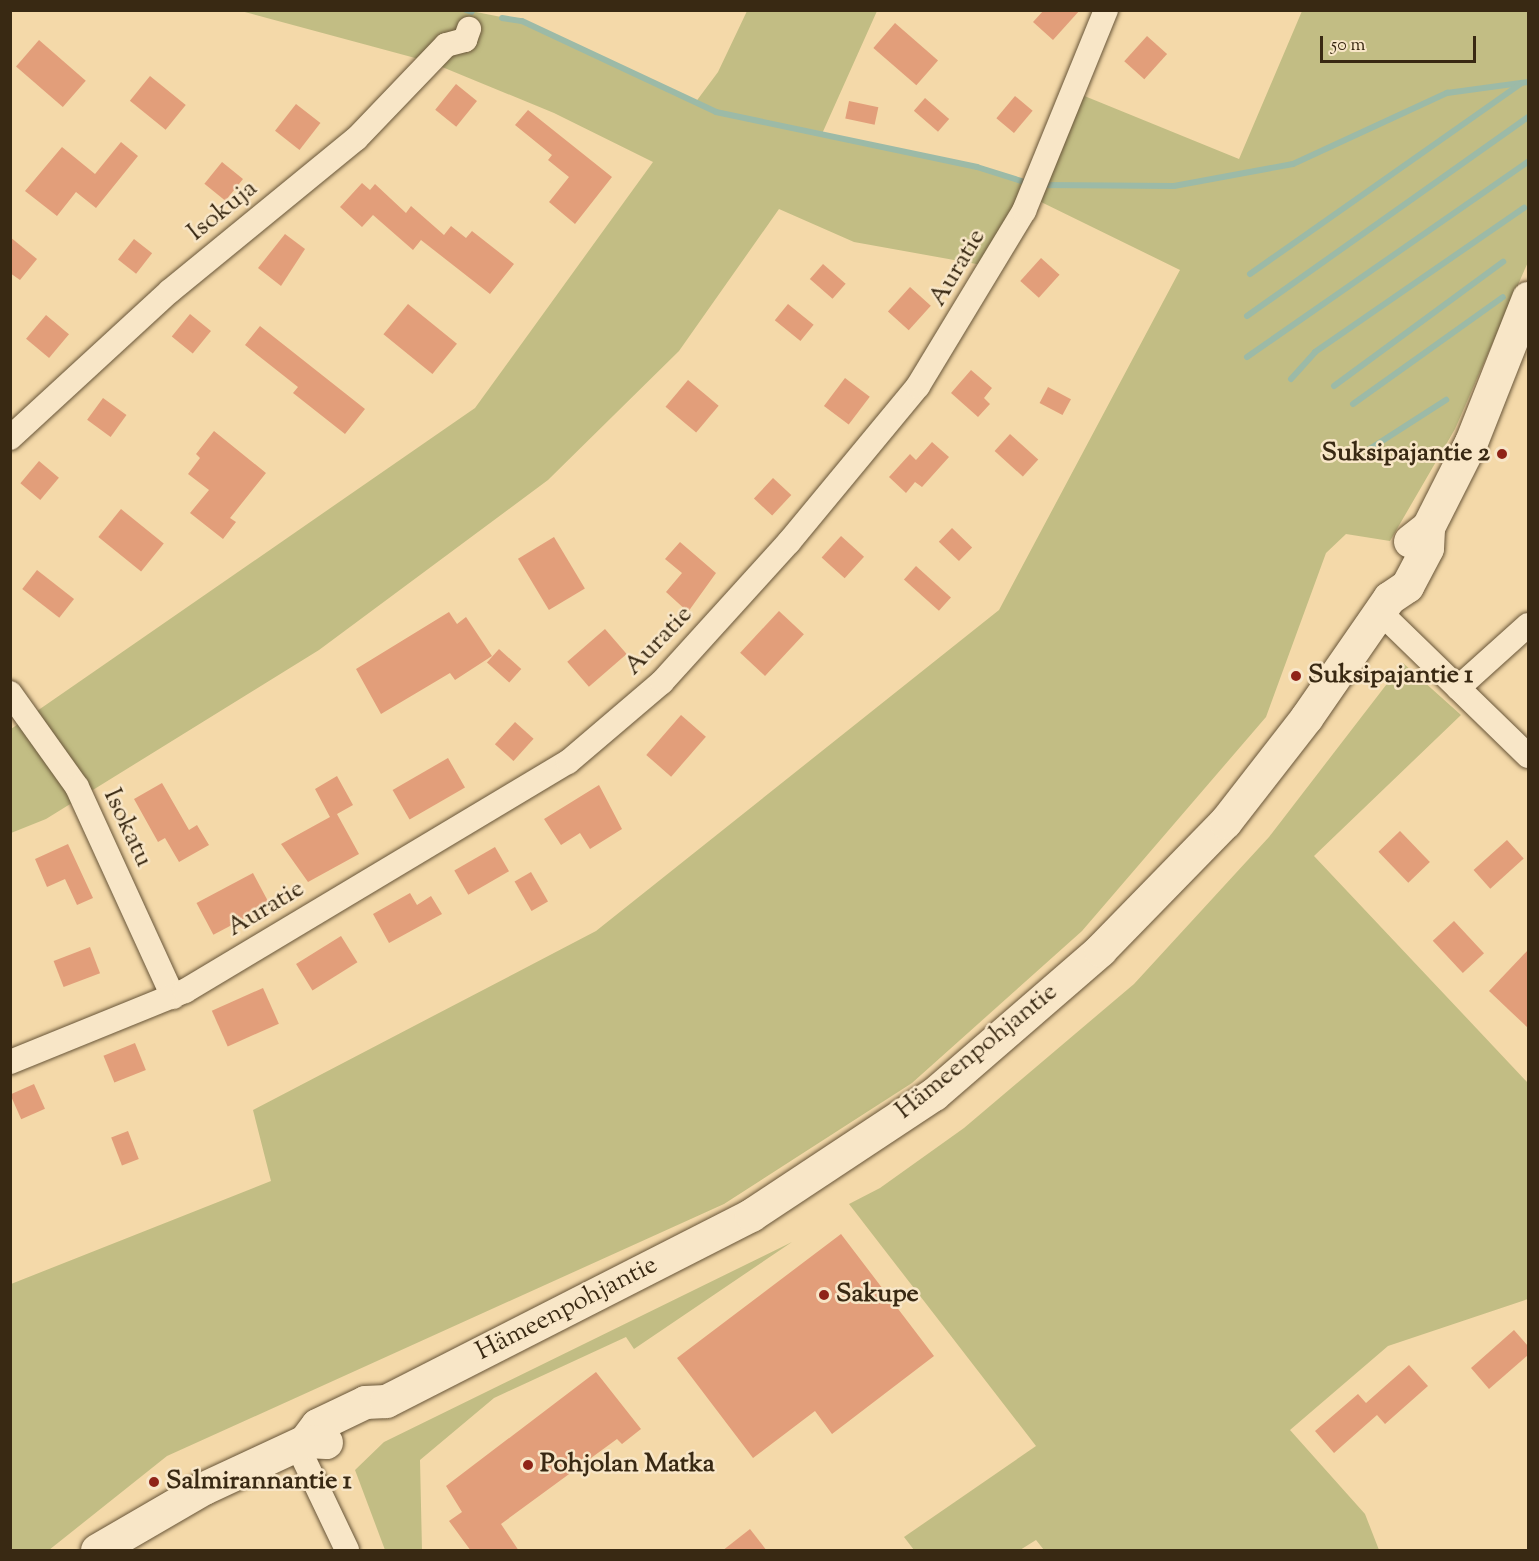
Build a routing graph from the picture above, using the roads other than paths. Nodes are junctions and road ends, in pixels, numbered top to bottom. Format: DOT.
graph roads {
  1 [pos="1106,10"];
  2 [pos="469,29"];
  3 [pos="1528,298"];
  4 [pos="10,438"];
  5 [pos="1385,605"];
  6 [pos="1528,625"];
  7 [pos="1458,688"];
  8 [pos="10,693"];
  9 [pos="1528,756"];
  10 [pos="173,997"];
  11 [pos="10,1062"];
  12 [pos="301,1443"];
  13 [pos="97,1551"];
  14 [pos="347,1551"];
  1 -- 10 [label="street, Auratie"];
  2 -- 4 [label="street, Isokuja"];
  3 -- 5 [label="main road, Hämeenpohjantie"];
  5 -- 7 [label="street"];
  5 -- 12 [label="main road, Hämeenpohjantie"];
  6 -- 7 [label="street"];
  7 -- 9 [label="street"];
  8 -- 10 [label="street, Isokatu"];
  10 -- 11 [label="street, Auratie"];
  12 -- 13 [label="main road, Hämeenpohjantie"];
  12 -- 14 [label="street"];
}
